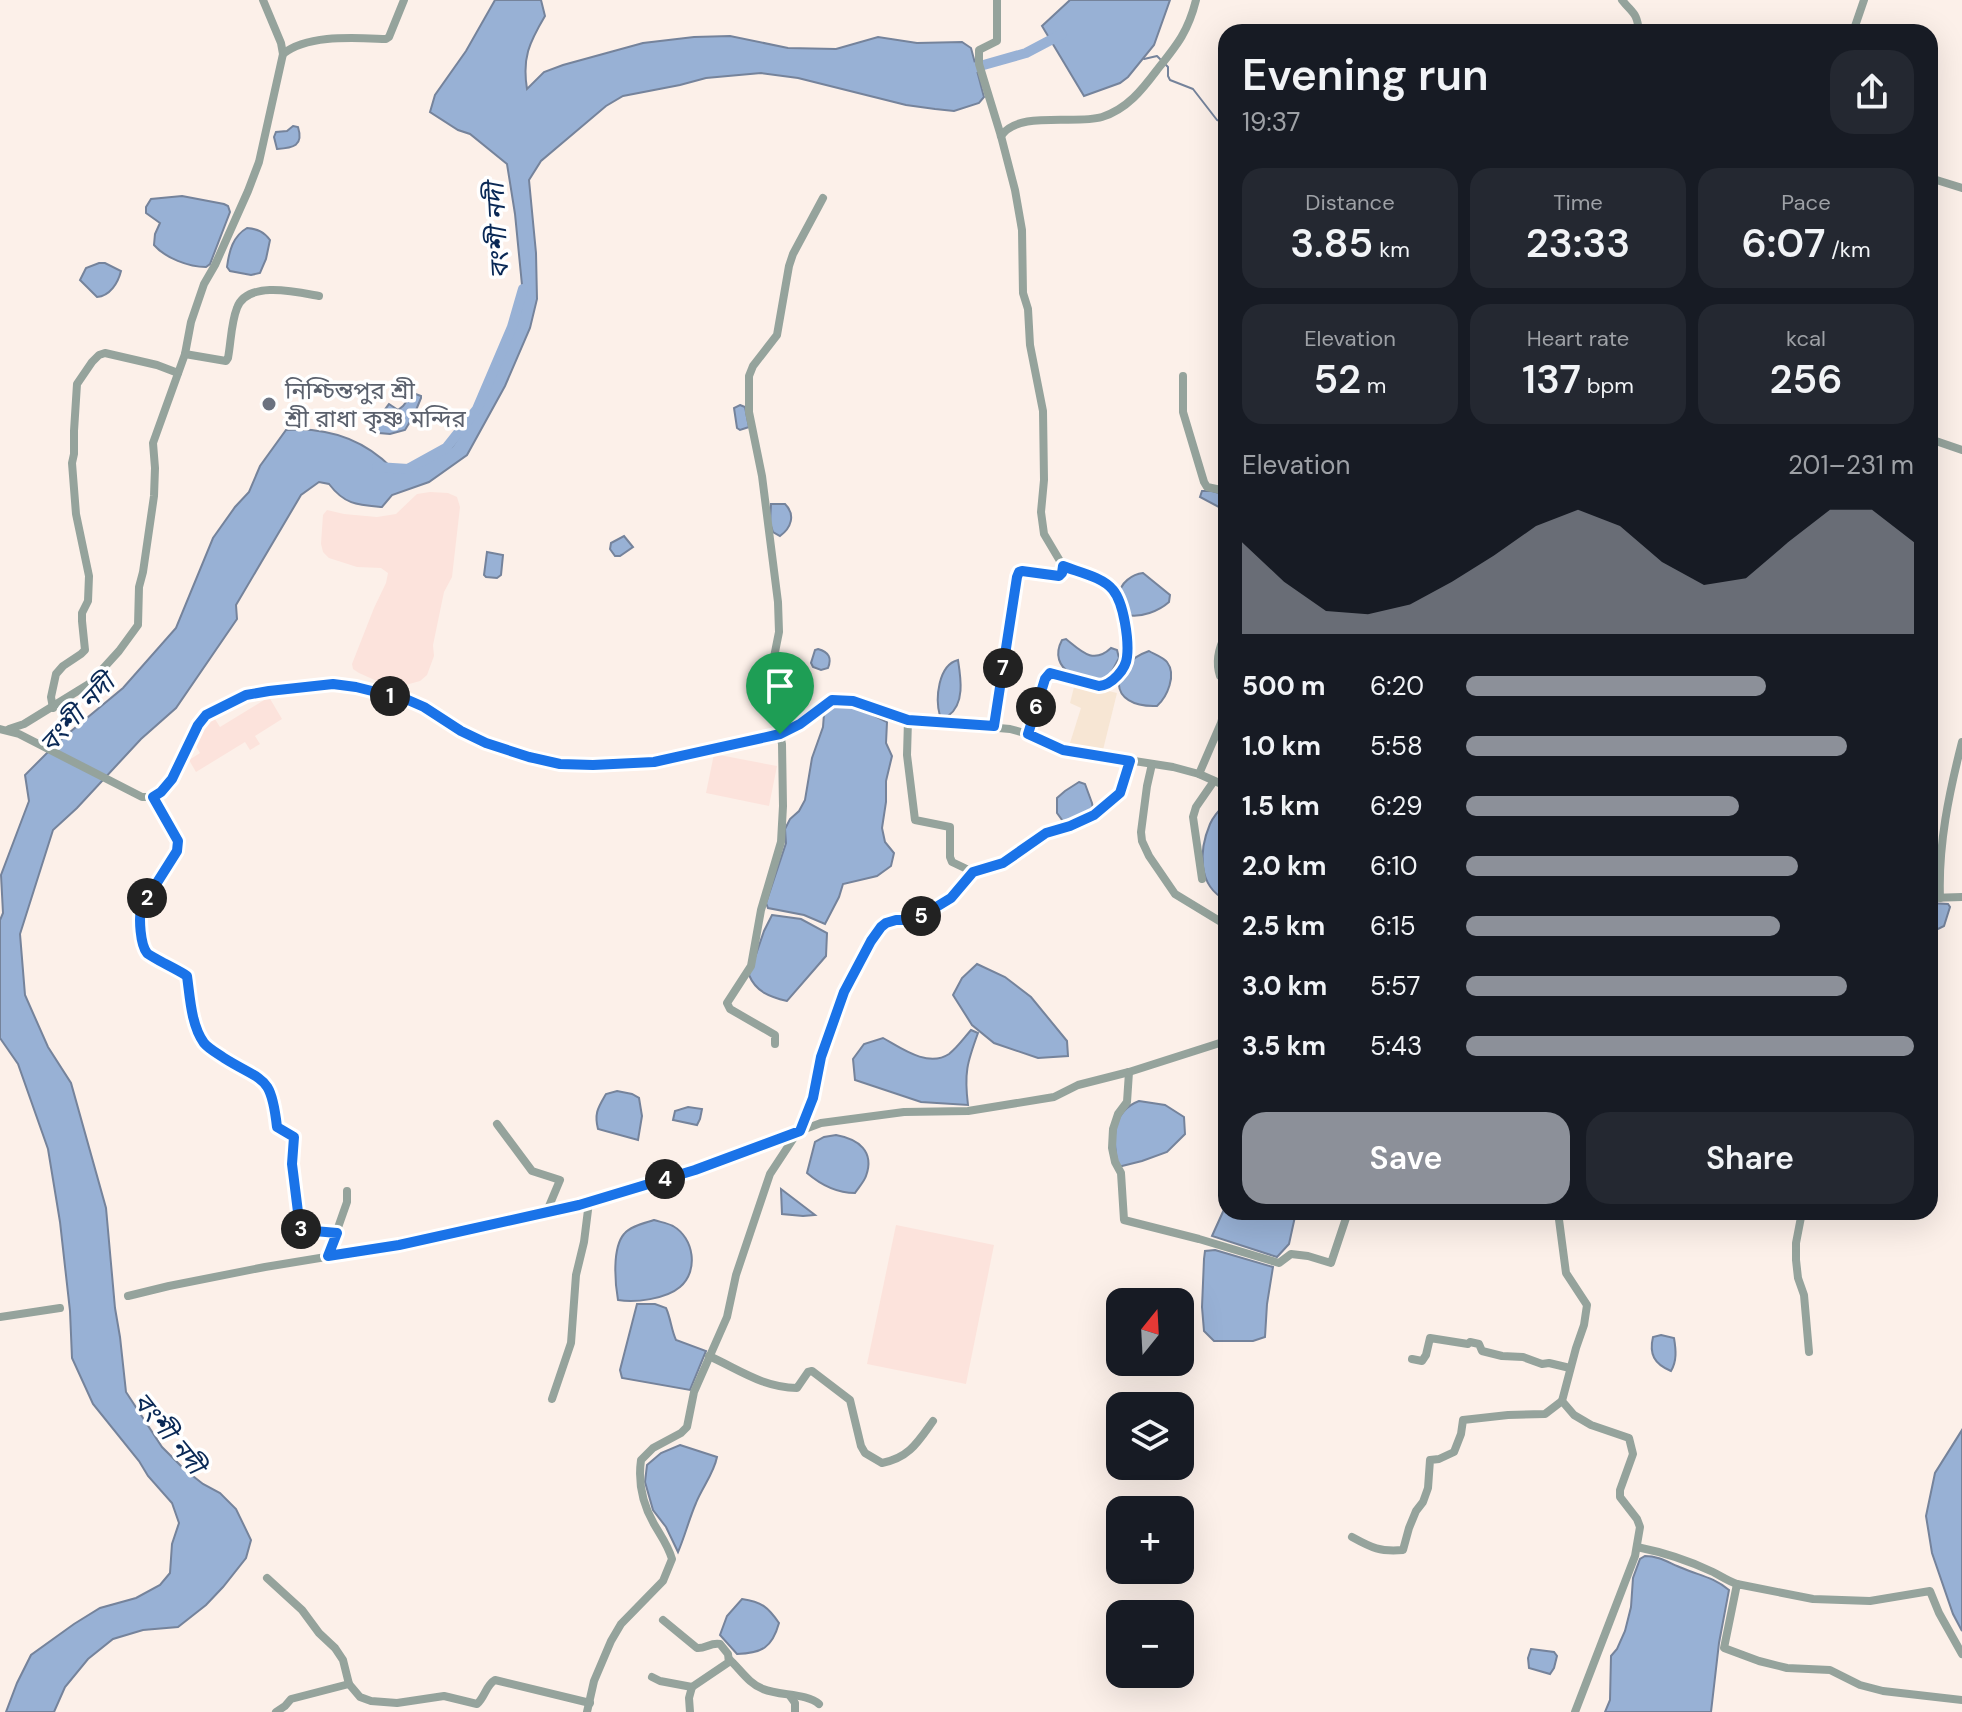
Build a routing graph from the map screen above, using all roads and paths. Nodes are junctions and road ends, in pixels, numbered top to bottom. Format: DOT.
graph roads {
  1 [pos="263,0"];
  2 [pos="404,0"];
  3 [pos="997,0"];
  4 [pos="1196,0"];
  5 [pos="1622,0"];
  6 [pos="1864,0"];
  7 [pos="1638,24"];
  8 [pos="1856,24"];
  9 [pos="283,54"];
  10 [pos="1001,136"];
  11 [pos="1938,180"];
  12 [pos="1962,188"];
  13 [pos="823,198"];
  14 [pos="319,296"];
  15 [pos="185,354"];
  16 [pos="178,373"];
  17 [pos="1183,376"];
  18 [pos="1938,442"];
  19 [pos="1962,450"];
  20 [pos="1218,489"];
  21 [pos="1063,566"];
  22 [pos="53,708"];
  23 [pos="908,720"];
  24 [pos="994,726"];
  25 [pos="4,729"];
  26 [pos="1218,730"];
  27 [pos="780,734"];
  28 [pos="1028,734"];
  29 [pos="1962,742"];
  30 [pos="1130,761"];
  31 [pos="1152,764"];
  32 [pos="1199,774"];
  33 [pos="1214,781"];
  34 [pos="1218,783"];
  35 [pos="153,797"];
  36 [pos="973,872"];
  37 [pos="1202,879"];
  38 [pos="1962,897"];
  39 [pos="1940,898"];
  40 [pos="1218,920"];
  41 [pos="775,1044"];
  42 [pos="1218,1044"];
  43 [pos="1129,1072"];
  44 [pos="497,1124"];
  45 [pos="799,1132"];
  46 [pos="347,1191"];
  47 [pos="589,1202"];
  48 [pos="547,1211"];
  49 [pos="1345,1220"];
  50 [pos="1559,1220"];
  51 [pos="1800,1220"];
  52 [pos="337,1233"];
  53 [pos="328,1256"];
  54 [pos="128,1296"];
  55 [pos="60,1308"];
  56 [pos="0,1317"];
  57 [pos="1809,1352"];
  58 [pos="709,1356"];
  59 [pos="1412,1359"];
  60 [pos="1570,1368"];
  61 [pos="552,1399"];
  62 [pos="1562,1401"];
  63 [pos="933,1421"];
  64 [pos="1352,1537"];
  65 [pos="1637,1547"];
  66 [pos="267,1578"];
  67 [pos="1737,1584"];
  68 [pos="663,1620"];
  69 [pos="1962,1654"];
  70 [pos="729,1659"];
  71 [pos="652,1677"];
  72 [pos="349,1684"];
  73 [pos="692,1687"];
  74 [pos="790,1696"];
  75 [pos="1962,1700"];
  76 [pos="819,1704"];
  77 [pos="588,1707"];
  78 [pos="480,1708"];
  79 [pos="276,1712"];
  80 [pos="690,1712"];
  81 [pos="795,1712"];
  82 [pos="1575,1712"];
  1 -- 9 [label="street"];
  2 -- 9 [label="street"];
  3 -- 10 [label="street"];
  4 -- 10 [label="street"];
  5 -- 7 [label="street"];
  6 -- 8 [label="street"];
  9 -- 15 [label="street"];
  10 -- 21 [label="street"];
  11 -- 12 [label="street"];
  13 -- 27 [label="street"];
  14 -- 15 [label="street"];
  15 -- 16 [label="street"];
  16 -- 22 [label="street"];
  16 -- 22 [label="street"];
  17 -- 20 [label="street"];
  18 -- 19 [label="street"];
  21 -- 24 [label="street"];
  21 -- 28 [label="street"];
  22 -- 25 [label="street"];
  23 -- 24 [label="street"];
  23 -- 27 [label="street"];
  23 -- 36 [label="street"];
  24 -- 28 [label="street"];
  25 -- 35 [label="street"];
  26 -- 32 [label="street"];
  27 -- 35 [label="street"];
  27 -- 41 [label="street"];
  28 -- 30 [label="street"];
  29 -- 39 [label="street"];
  30 -- 31 [label="street"];
  30 -- 36 [label="street"];
  31 -- 32 [label="street"];
  31 -- 40 [label="street"];
  32 -- 33 [label="street"];
  33 -- 34 [label="street"];
  33 -- 37 [label="street"];
  35 -- 52 [label="street"];
  36 -- 45 [label="street"];
  38 -- 39 [label="street"];
  42 -- 43 [label="street"];
  43 -- 45 [label="street"];
  43 -- 49 [label="street"];
  44 -- 48 [label="street"];
  45 -- 47 [label="street"];
  45 -- 58 [label="street"];
  46 -- 52 [label="street"];
  47 -- 48 [label="street"];
  47 -- 61 [label="street"];
  48 -- 53 [label="street"];
  50 -- 60 [label="street"];
  51 -- 57 [label="street"];
  52 -- 53 [label="street"];
  53 -- 54 [label="street"];
  55 -- 56 [label="street"];
  58 -- 63 [label="street"];
  58 -- 77 [label="street"];
  59 -- 60 [label="street"];
  60 -- 62 [label="street"];
  62 -- 64 [label="street"];
  62 -- 65 [label="street"];
  65 -- 67 [label="street"];
  65 -- 82 [label="street"];
  66 -- 72 [label="street"];
  67 -- 69 [label="street"];
  67 -- 75 [label="street"];
  68 -- 70 [label="street"];
  70 -- 73 [label="street"];
  70 -- 74 [label="street"];
  71 -- 73 [label="street"];
  72 -- 78 [label="street"];
  72 -- 79 [label="street"];
  73 -- 80 [label="street"];
  74 -- 76 [label="street"];
  74 -- 81 [label="street"];
  77 -- 78 [label="street"];
}
